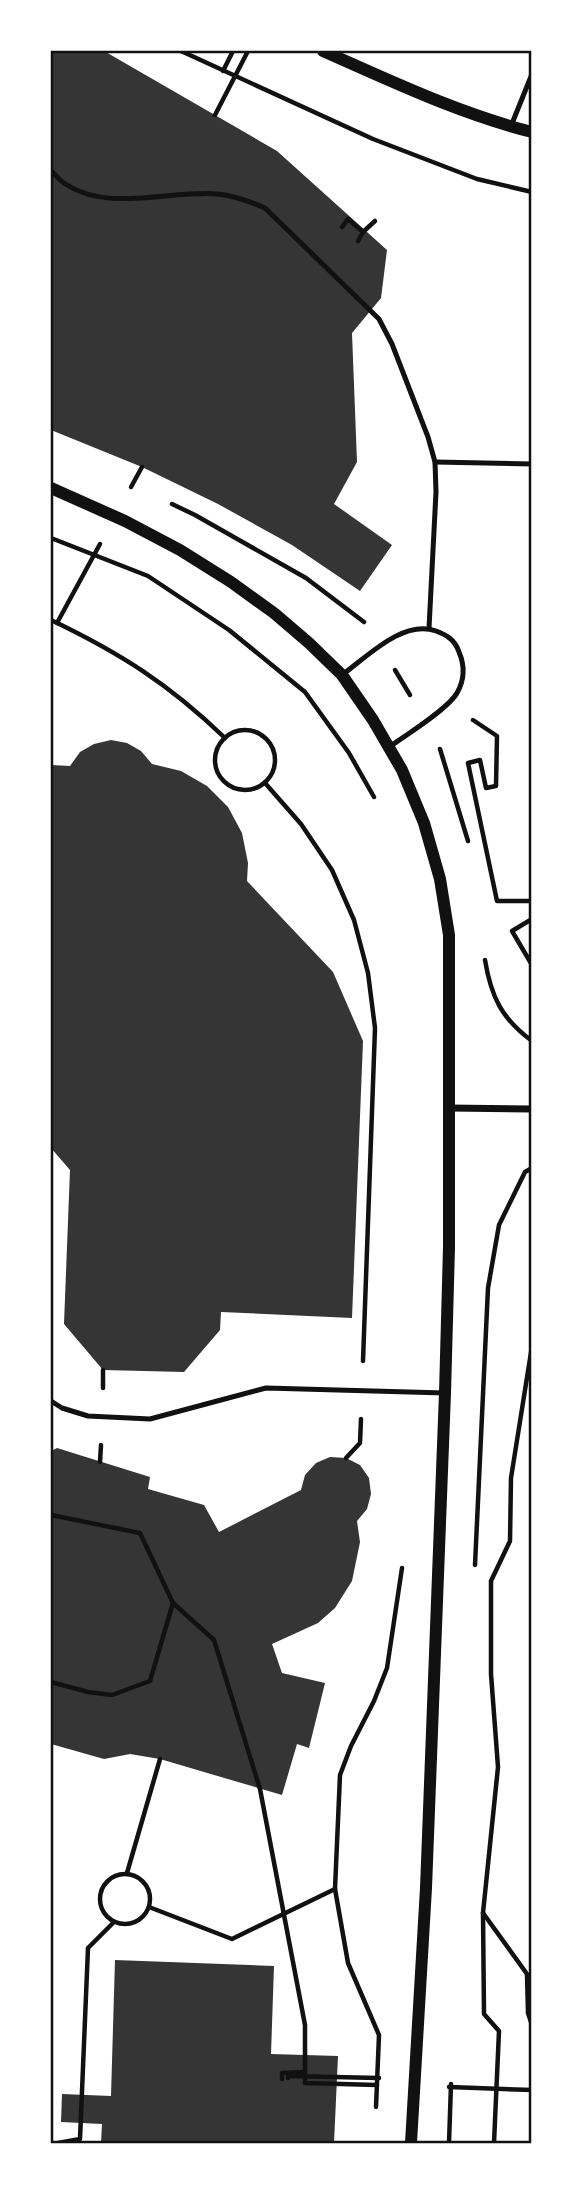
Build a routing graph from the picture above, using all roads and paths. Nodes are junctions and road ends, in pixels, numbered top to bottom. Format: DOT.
graph roads {
  1 [pos="181,51"];
  2 [pos="233,51"];
  3 [pos="248,51"];
  4 [pos="323,51"];
  5 [pos="223,71"];
  6 [pos="532,74"];
  7 [pos="215,115"];
  8 [pos="511,127"];
  9 [pos="532,132"];
  10 [pos="51,171"];
  11 [pos="532,192"];
  12 [pos="375,220"];
  13 [pos="342,226"];
  14 [pos="363,233"];
  15 [pos="358,241"];
  16 [pos="435,462"];
  17 [pos="532,464"];
  18 [pos="51,488"];
  19 [pos="51,538"];
  20 [pos="51,620"];
  21 [pos="429,628"];
  22 [pos="342,675"];
  23 [pos="471,719"];
  24 [pos="225,738"];
  25 [pos="389,747"];
  26 [pos="265,783"];
  27 [pos="375,799"];
  28 [pos="532,901"];
  29 [pos="532,919"];
  30 [pos="532,965"];
  31 [pos="449,1108"];
  32 [pos="532,1109"];
  33 [pos="532,1168"];
  34 [pos="532,1346"];
  35 [pos="363,1362"];
  36 [pos="445,1393"];
  37 [pos="51,1401"];
  38 [pos="361,1416"];
  39 [pos="346,1458"];
  40 [pos="51,1515"];
  41 [pos="403,1556"];
  42 [pos="475,1577"];
  43 [pos="173,1603"];
  44 [pos="51,1682"];
  45 [pos="160,1759"];
  46 [pos="127,1873"];
  47 [pos="335,1889"];
  48 [pos="149,1907"];
  49 [pos="483,1913"];
  50 [pos="114,1922"];
  51 [pos="532,2025"];
  52 [pos="305,2073"];
  53 [pos="377,2078"];
  54 [pos="452,2078"];
  55 [pos="337,2084"];
  56 [pos="376,2112"];
  57 [pos="58,2143"];
  58 [pos="411,2143"];
  59 [pos="449,2143"];
  60 [pos="494,2143"];
  1 -- 5 [label="path"];
  2 -- 5 [label="path"];
  3 -- 7 [label="path"];
  4 -- 8 [label="street"];
  5 -- 11 [label="path"];
  6 -- 8 [label="lane"];
  8 -- 9 [label="street"];
  10 -- 16 [label="lane"];
  12 -- 14 [label="path"];
  13 -- 14 [label="path"];
  14 -- 15 [label="path"];
  16 -- 17 [label="lane"];
  16 -- 21 [label="lane"];
  18 -- 22 [label="street"];
  19 -- 27 [label="path"];
  20 -- 24 [label="path"];
  21 -- 22 [label="lane"];
  21 -- 25 [label="lane"];
  22 -- 25 [label="street"];
  23 -- 28 [label="path"];
  24 -- 26 [label="path"];
  24 -- 26 [label="path"];
  25 -- 31 [label="street"];
  26 -- 35 [label="path"];
  29 -- 30 [label="path"];
  31 -- 32 [label="street"];
  31 -- 36 [label="street"];
  33 -- 42 [label="path"];
  34 -- 49 [label="path"];
  36 -- 37 [label="lane"];
  36 -- 58 [label="street"];
  38 -- 39 [label="path"];
  40 -- 43 [label="path"];
  41 -- 47 [label="path"];
  43 -- 44 [label="path"];
  43 -- 52 [label="path"];
  45 -- 46 [label="path"];
  46 -- 48 [label="path"];
  46 -- 50 [label="path"];
  47 -- 48 [label="path"];
  47 -- 53 [label="path"];
  48 -- 50 [label="path"];
  49 -- 51 [label="path"];
  49 -- 60 [label="path"];
  50 -- 57 [label="path"];
  52 -- 53 [label="path"];
  52 -- 55 [label="path"];
  53 -- 56 [label="path"];
  54 -- 59 [label="path"];
}
